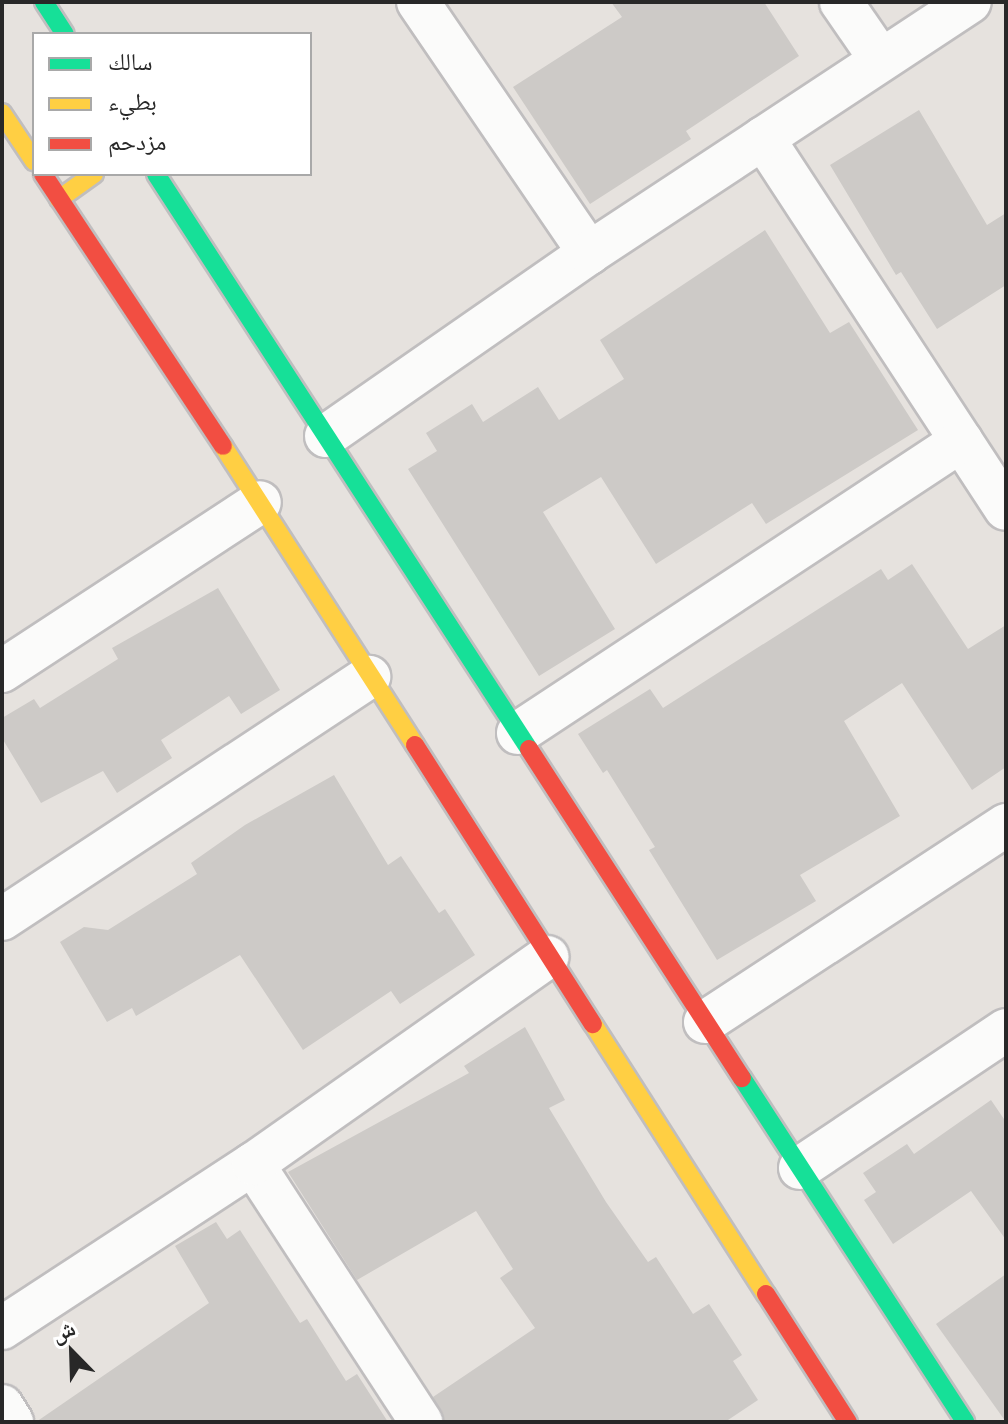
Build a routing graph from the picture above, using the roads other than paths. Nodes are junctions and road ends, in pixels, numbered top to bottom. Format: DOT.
graph roads {
  1 [pos="44,2"];
  2 [pos="418,2"];
  3 [pos="841,2"];
  4 [pos="970,2"];
  5 [pos="64,32"];
  6 [pos="881,60"];
  7 [pos="2,113"];
  8 [pos="763,138"];
  9 [pos="32,158"];
  10 [pos="44,176"];
  11 [pos="91,176"];
  12 [pos="157,176"];
  13 [pos="59,199"];
  14 [pos="589,253"];
  15 [pos="326,436"];
  16 [pos="961,441"];
  17 [pos="260,502"];
  18 [pos="1006,509"];
  19 [pos="2,671"];
  20 [pos="369,677"];
  21 [pos="518,733"];
  22 [pos="1006,825"];
  23 [pos="2,919"];
  24 [pos="547,957"];
  25 [pos="705,1022"];
  26 [pos="1006,1030"];
  27 [pos="253,1164"];
  28 [pos="800,1168"];
  29 [pos="2,1328"];
  30 [pos="2,1406"];
  31 [pos="12,1422"];
  32 [pos="421,1422"];
  33 [pos="848,1422"];
  34 [pos="965,1422"];
  1 -- 5 [label="street"];
  2 -- 14 [label="street"];
  3 -- 6 [label="street"];
  4 -- 6 [label="street"];
  6 -- 8 [label="street"];
  7 -- 9 [label="street"];
  8 -- 14 [label="street"];
  8 -- 16 [label="street"];
  10 -- 13 [label="street"];
  11 -- 13 [label="street"];
  12 -- 15 [label="street"];
  13 -- 17 [label="street"];
  14 -- 15 [label="street"];
  15 -- 21 [label="street"];
  16 -- 18 [label="street"];
  16 -- 21 [label="street"];
  17 -- 19 [label="street"];
  17 -- 20 [label="street"];
  20 -- 23 [label="street"];
  20 -- 24 [label="street"];
  21 -- 25 [label="street"];
  22 -- 25 [label="street"];
  24 -- 27 [label="street"];
  24 -- 33 [label="street"];
  25 -- 28 [label="street"];
  26 -- 28 [label="street"];
  27 -- 29 [label="street"];
  27 -- 32 [label="street"];
  28 -- 34 [label="street"];
  30 -- 31 [label="street"];
}
